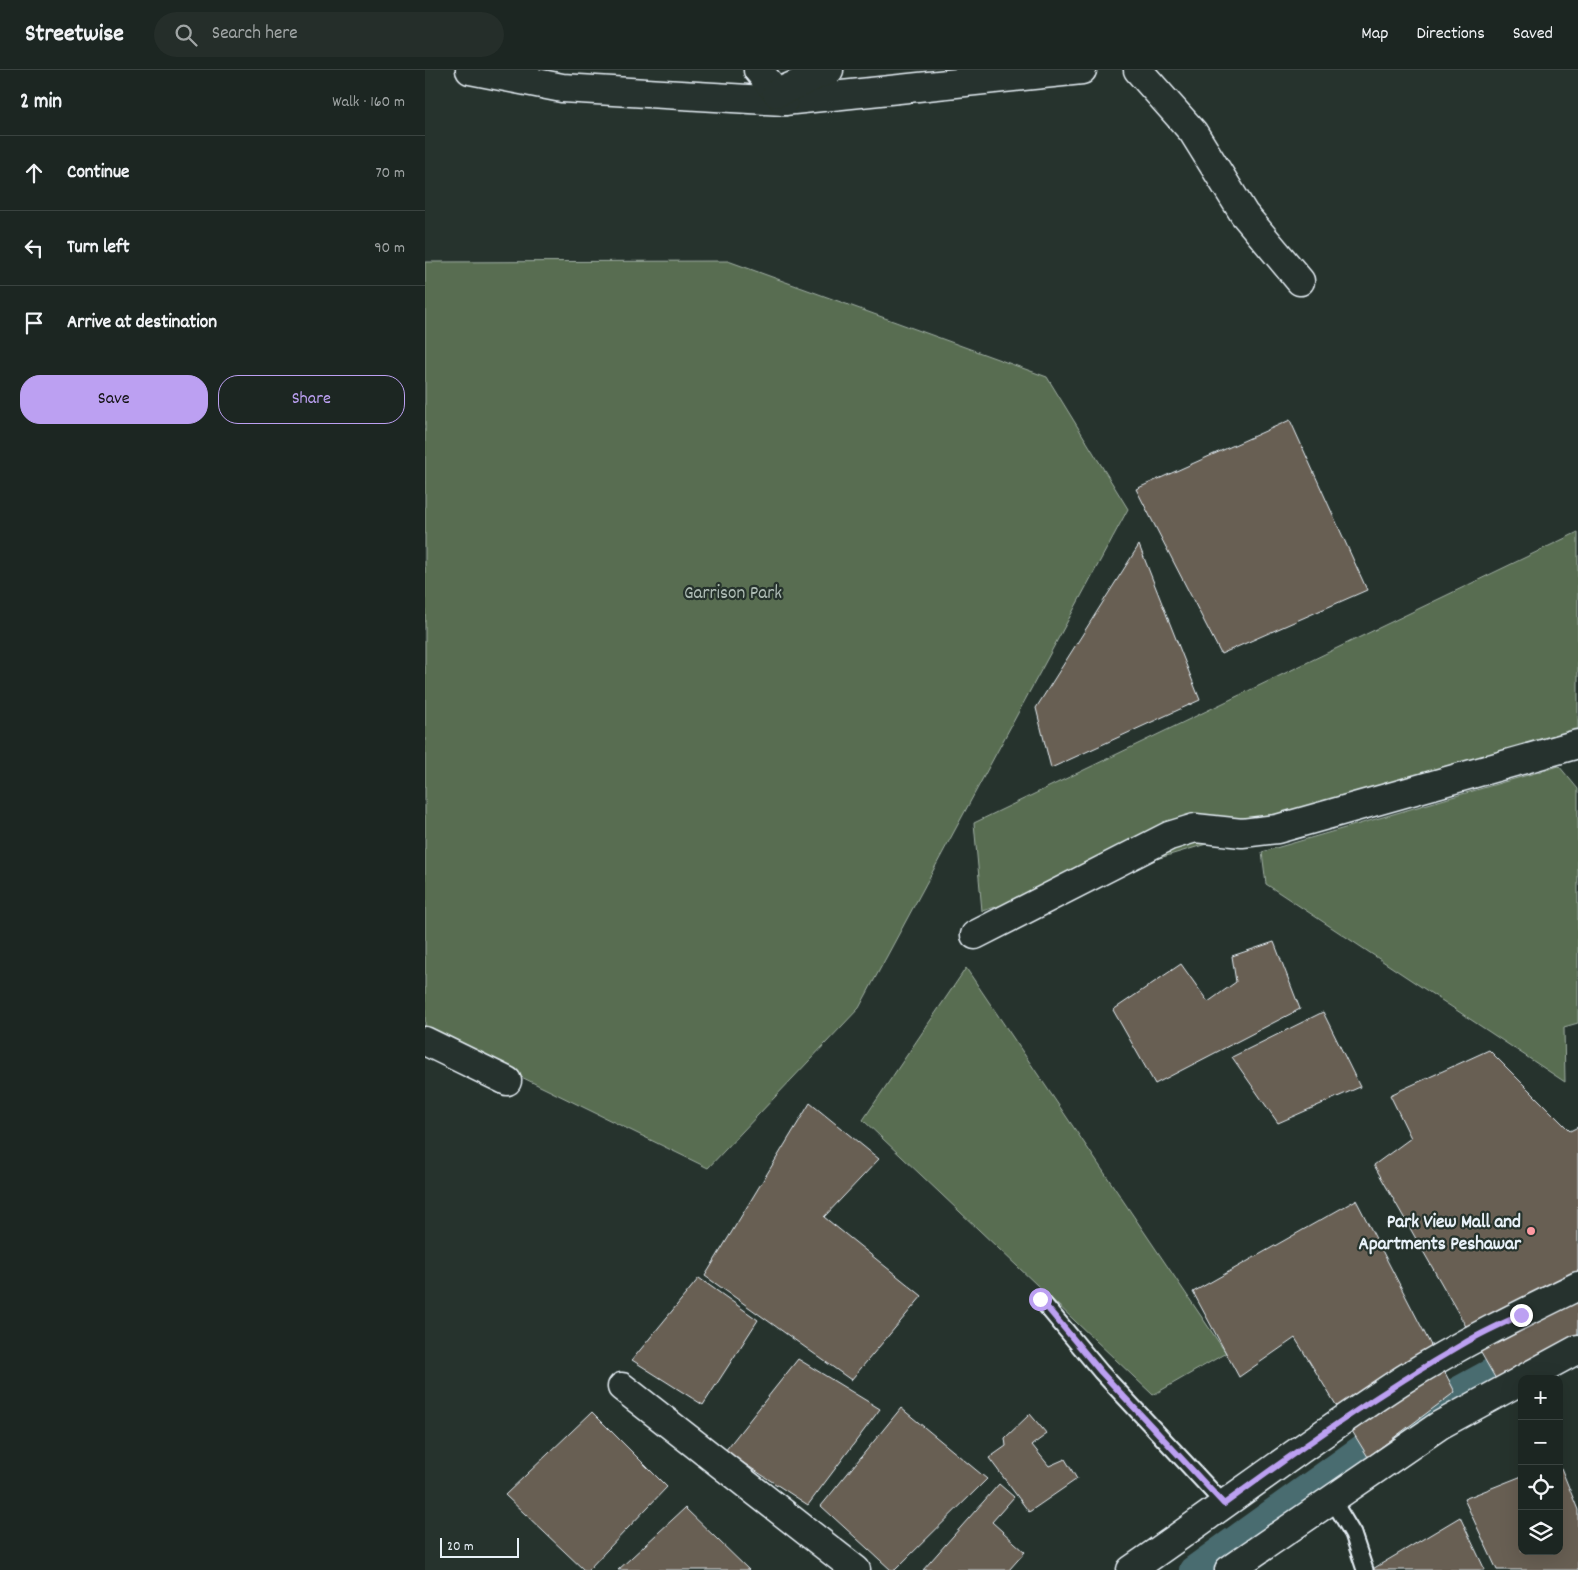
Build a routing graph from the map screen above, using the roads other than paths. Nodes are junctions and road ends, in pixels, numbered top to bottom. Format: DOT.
graph roads {
  1 [pos="470,70"];
  2 [pos="758,70"];
  3 [pos="829,70"];
  4 [pos="1082,70"];
  5 [pos="1138,70"];
  6 [pos="781,97"];
  7 [pos="1299,281"];
  8 [pos="1578,744"];
  9 [pos="975,935"];
  10 [pos="425,1041"];
  11 [pos="507,1082"];
  12 [pos="1578,1286"];
  13 [pos="1040,1299"];
  14 [pos="1578,1350"];
  15 [pos="1531,1375"];
  16 [pos="1518,1382"];
  17 [pos="622,1387"];
  18 [pos="1332,1499"];
  19 [pos="1224,1504"];
  20 [pos="856,1570"];
  21 [pos="1131,1570"];
  22 [pos="1229,1570"];
  23 [pos="1365,1570"];
  1 -- 6 [label="street"];
  2 -- 6 [label="street"];
  3 -- 6 [label="street"];
  4 -- 6 [label="street"];
  5 -- 7 [label="street"];
  8 -- 9 [label="street"];
  10 -- 11 [label="street"];
  12 -- 19 [label="street"];
  13 -- 19 [label="lane"];
  14 -- 15 [label="street"];
  16 -- 18 [label="street"];
  17 -- 20 [label="street"];
  18 -- 22 [label="street"];
  18 -- 23 [label="lane"];
  19 -- 21 [label="street"];
}
